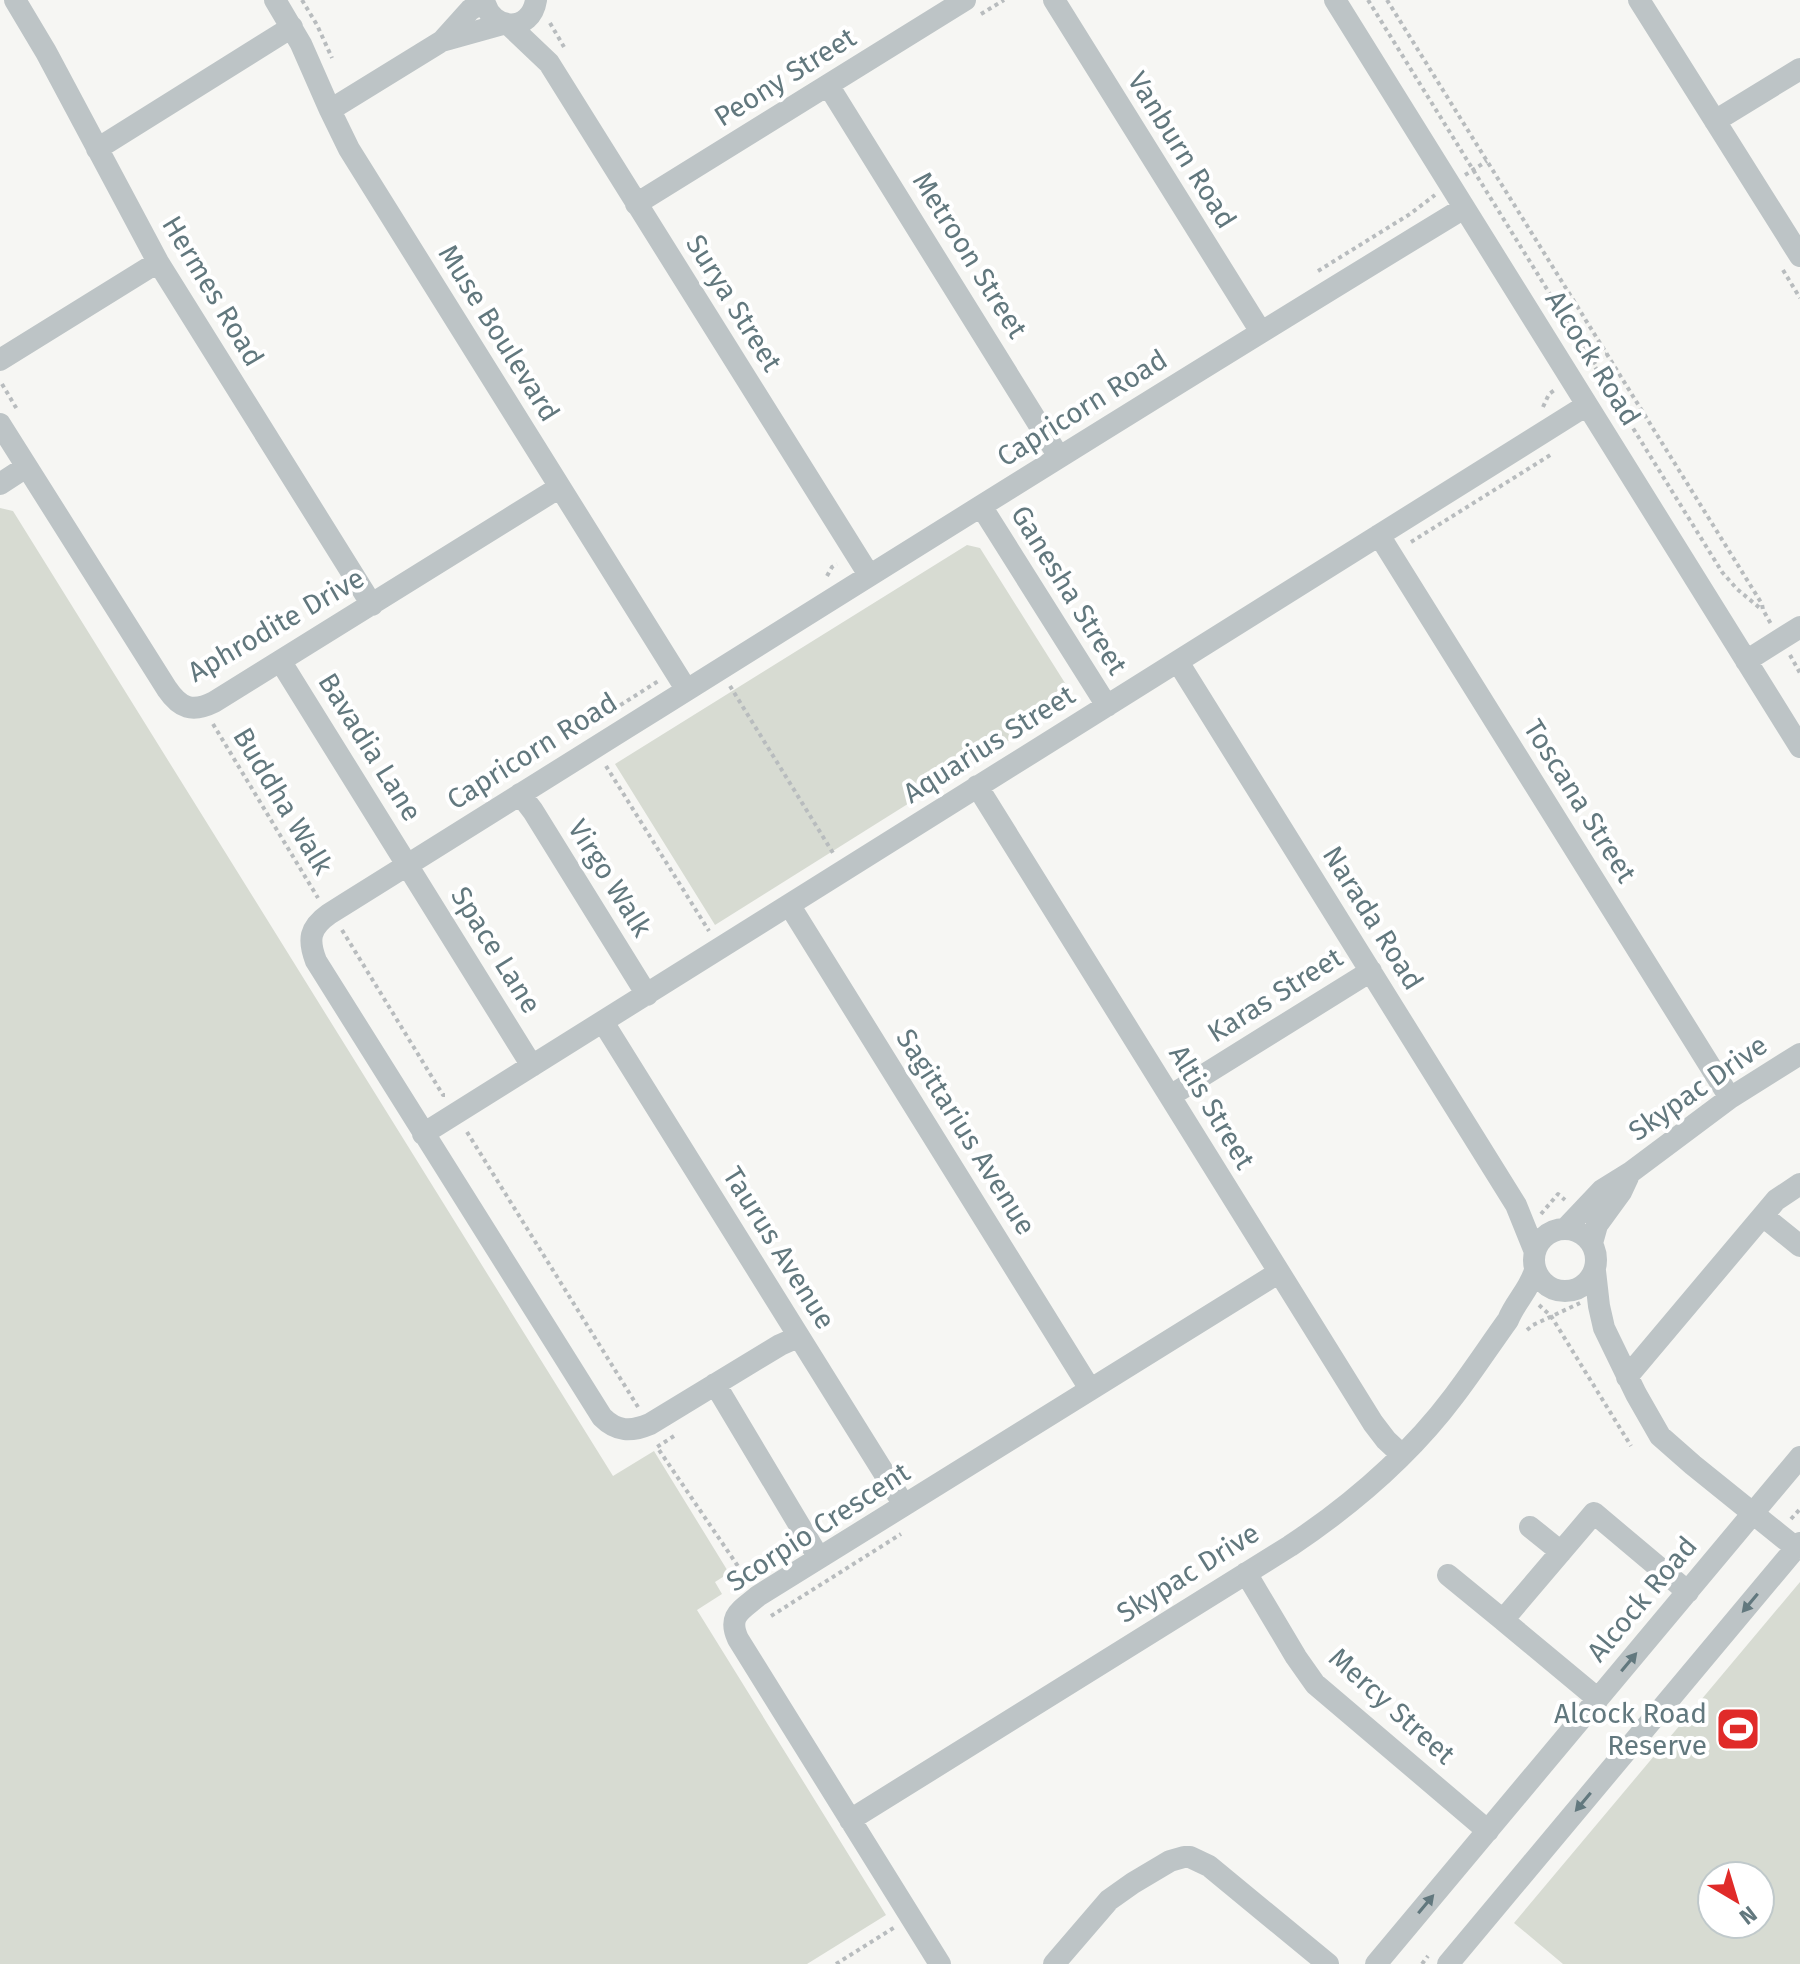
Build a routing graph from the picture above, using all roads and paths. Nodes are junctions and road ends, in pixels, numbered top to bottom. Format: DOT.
graph roads {
  1 [pos="15,0"];
  2 [pos="275,0"];
  3 [pos="302,0"];
  4 [pos="484,0"];
  5 [pos="965,0"];
  6 [pos="1054,0"];
  7 [pos="1335,0"];
  8 [pos="1368,0"];
  9 [pos="1387,0"];
  10 [pos="1639,0"];
  11 [pos="537,3"];
  12 [pos="506,24"];
  13 [pos="292,27"];
  14 [pos="442,41"];
  15 [pos="549,63"];
  16 [pos="336,69"];
  17 [pos="1800,69"];
  18 [pos="828,85"];
  19 [pos="330,110"];
  20 [pos="1715,121"];
  21 [pos="97,149"];
  22 [pos="636,204"];
  23 [pos="1464,208"];
  24 [pos="1800,256"];
  25 [pos="158,262"];
  26 [pos="1261,332"];
  27 [pos="1607,354"];
  28 [pos="0,360"];
  29 [pos="1594,363"];
  30 [pos="1571,379"];
  31 [pos="1587,405"];
  32 [pos="1541,411"];
  33 [pos="0,424"];
  34 [pos="1059,457"];
  35 [pos="26,467"];
  36 [pos="0,484"];
  37 [pos="560,487"];
  38 [pos="981,506"];
  39 [pos="1379,535"];
  40 [pos="869,575"];
  41 [pos="372,605"];
  42 [pos="1800,627"];
  43 [pos="1746,661"];
  44 [pos="281,662"];
  45 [pos="1178,662"];
  46 [pos="680,680"];
  47 [pos="730,686"];
  48 [pos="1107,706"];
  49 [pos="203,707"];
  50 [pos="591,723"];
  51 [pos="1800,747"];
  52 [pos="606,766"];
  53 [pos="977,786"];
  54 [pos="520,794"];
  55 [pos="833,853"];
  56 [pos="408,865"];
  57 [pos="790,906"];
  58 [pos="335,922"];
  59 [pos="709,931"];
  60 [pos="1371,971"];
  61 [pos="647,995"];
  62 [pos="603,1022"];
  63 [pos="1800,1054"];
  64 [pos="532,1066"];
  65 [pos="456,1087"];
  66 [pos="1170,1096"];
  67 [pos="1730,1098"];
  68 [pos="467,1132"];
  69 [pos="423,1134"];
  70 [pos="1631,1172"];
  71 [pos="1800,1184"];
  72 [pos="1516,1205"];
  73 [pos="1763,1216"];
  74 [pos="1563,1228"];
  75 [pos="1592,1243"];
  76 [pos="1800,1246"];
  77 [pos="1535,1261"];
  78 [pos="1595,1271"];
  79 [pos="1278,1273"];
  80 [pos="1563,1291"];
  81 [pos="1537,1303"];
  82 [pos="1508,1320"];
  83 [pos="1604,1328"];
  84 [pos="798,1337"];
  85 [pos="1627,1377"];
  86 [pos="715,1384"];
  87 [pos="1090,1389"];
  88 [pos="638,1407"];
  89 [pos="1631,1446"];
  90 [pos="657,1447"];
  91 [pos="1402,1455"];
  92 [pos="1800,1457"];
  93 [pos="904,1505"];
  94 [pos="1753,1513"];
  95 [pos="1530,1527"];
  96 [pos="1798,1545"];
  97 [pos="1561,1552"];
  98 [pos="819,1558"];
  99 [pos="1246,1573"];
  100 [pos="1448,1575"];
  101 [pos="746,1579"];
  102 [pos="1688,1592"];
  103 [pos="1503,1620"];
  104 [pos="1598,1699"];
  105 [pos="850,1820"];
  106 [pos="1488,1831"];
  107 [pos="898,1925"];
  108 [pos="836,1964"];
  109 [pos="940,1964"];
  110 [pos="1054,1964"];
  111 [pos="1328,1964"];
  112 [pos="1376,1964"];
  113 [pos="1448,1964"];
  1 -- 21 [label="street, Hermes Road"];
  2 -- 13 [label="street, Muse Boulevard"];
  3 -- 16 [label="path"];
  4 -- 12 [label="street, Surya Street"];
  4 -- 14 [label="street"];
  5 -- 18 [label="street, Peony Street"];
  6 -- 26 [label="street, Vanburn Road"];
  7 -- 23 [label="street, Alcock Road"];
  8 -- 29 [label="path"];
  9 -- 27 [label="path"];
  10 -- 20 [label="street"];
  11 -- 12 [label="street"];
  11 -- 15 [label="street, Surya Street"];
  12 -- 14 [label="street"];
  12 -- 15 [label="street, Surya Street"];
  13 -- 19 [label="street, Muse Boulevard"];
  13 -- 21 [label="street"];
  14 -- 19 [label="street"];
  15 -- 22 [label="street, Surya Street"];
  17 -- 20 [label="street"];
  18 -- 22 [label="street, Peony Street"];
  18 -- 34 [label="street, Metroon Street"];
  19 -- 37 [label="street, Muse Boulevard"];
  20 -- 24 [label="street"];
  21 -- 25 [label="street, Hermes Road"];
  22 -- 40 [label="street, Surya Street"];
  23 -- 26 [label="street, Capricorn Road"];
  23 -- 30 [label="street, Alcock Road"];
  25 -- 28 [label="street"];
  25 -- 41 [label="street, Hermes Road"];
  26 -- 34 [label="street, Capricorn Road"];
  27 -- 29 [label="path"];
  27 -- 29 [label="path"];
  29 -- 30 [label="path"];
  30 -- 31 [label="street, Alcock Road"];
  30 -- 32 [label="path"];
  31 -- 39 [label="street, Aquarius Street"];
  31 -- 43 [label="street, Alcock Road"];
  33 -- 35 [label="street, Aphrodite Drive"];
  34 -- 38 [label="street, Capricorn Road"];
  35 -- 36 [label="street"];
  35 -- 49 [label="street, Aphrodite Drive"];
  37 -- 41 [label="street, Aphrodite Drive"];
  37 -- 46 [label="street, Muse Boulevard"];
  38 -- 40 [label="street, Capricorn Road"];
  38 -- 48 [label="street, Ganesha Street"];
  39 -- 45 [label="street, Aquarius Street"];
  39 -- 67 [label="street, Toscana Street"];
  40 -- 46 [label="street, Capricorn Road"];
  41 -- 44 [label="street, Aphrodite Drive"];
  42 -- 43 [label="street"];
  43 -- 51 [label="street, Alcock Road"];
  44 -- 49 [label="street, Aphrodite Drive"];
  44 -- 56 [label="street, Bavadia Lane"];
  45 -- 48 [label="street, Aquarius Street"];
  45 -- 60 [label="street, Narada Road"];
  46 -- 50 [label="path"];
  46 -- 54 [label="street, Capricorn Road"];
  47 -- 55 [label="path"];
  48 -- 53 [label="street, Aquarius Street"];
  49 -- 58 [label="path, Buddha Walk"];
  52 -- 59 [label="path"];
  53 -- 57 [label="street, Aquarius Street"];
  53 -- 66 [label="street, Altis Street"];
  54 -- 56 [label="street, Capricorn Road"];
  54 -- 61 [label="street, Virgo Walk"];
  56 -- 58 [label="street, Capricorn Road"];
  56 -- 64 [label="street, Space Lane"];
  57 -- 61 [label="street, Aquarius Street"];
  57 -- 87 [label="street, Sagittarius Avenue"];
  58 -- 65 [label="path, Buddha Walk"];
  58 -- 69 [label="street, Capricorn Road"];
  60 -- 66 [label="street, Karas Street"];
  60 -- 72 [label="street, Narada Road"];
  61 -- 62 [label="street, Aquarius Street"];
  62 -- 64 [label="street, Aquarius Street"];
  62 -- 84 [label="street, Taurus Avenue"];
  63 -- 67 [label="street, Skypac Drive"];
  64 -- 69 [label="street, Aquarius Street"];
  66 -- 79 [label="street, Altis Street"];
  67 -- 70 [label="street, Skypac Drive"];
  68 -- 88 [label="path"];
  69 -- 86 [label="street, Capricorn Road"];
  70 -- 74 [label="street, Skypac Drive"];
  70 -- 75 [label="street, Skypac Drive"];
  71 -- 73 [label="street"];
  72 -- 74 [label="street, Narada Road"];
  72 -- 77 [label="street, Narada Road"];
  73 -- 76 [label="street"];
  73 -- 85 [label="street"];
  74 -- 75 [label="street"];
  74 -- 77 [label="street"];
  75 -- 78 [label="street"];
  77 -- 80 [label="street"];
  77 -- 82 [label="street, Skypac Drive"];
  78 -- 80 [label="street"];
  78 -- 83 [label="street"];
  79 -- 87 [label="street, Scorpio Crescent"];
  79 -- 91 [label="street, Altis Street"];
  80 -- 81 [label="street, Skypac Drive"];
  80 -- 83 [label="street"];
  81 -- 82 [label="street, Skypac Drive"];
  81 -- 89 [label="path"];
  82 -- 91 [label="street, Skypac Drive"];
  83 -- 85 [label="street"];
  84 -- 86 [label="street, Capricorn Road"];
  84 -- 93 [label="street, Taurus Avenue"];
  85 -- 94 [label="street"];
  86 -- 98 [label="street"];
  87 -- 93 [label="street, Scorpio Crescent"];
  90 -- 101 [label="path"];
  91 -- 99 [label="street, Skypac Drive"];
  92 -- 94 [label="street, Alcock Road"];
  93 -- 98 [label="street, Scorpio Crescent"];
  94 -- 96 [label="street"];
  94 -- 102 [label="street, Alcock Road"];
  95 -- 97 [label="street"];
  96 -- 113 [label="street, one-way"];
  97 -- 102 [label="street"];
  97 -- 103 [label="street"];
  98 -- 105 [label="street, Scorpio Crescent"];
  99 -- 105 [label="street, Skypac Drive"];
  99 -- 106 [label="street, Mercy Street"];
  100 -- 103 [label="street"];
  104 -- 102 [label="street, Alcock Road, one-way"];
  103 -- 104 [label="street"];
  104 -- 106 [label="street, Alcock Road"];
  105 -- 109 [label="street, Scorpio Crescent"];
  112 -- 106 [label="street, Alcock Road, one-way"];
  107 -- 108 [label="path"];
  110 -- 111 [label="street"];
}
